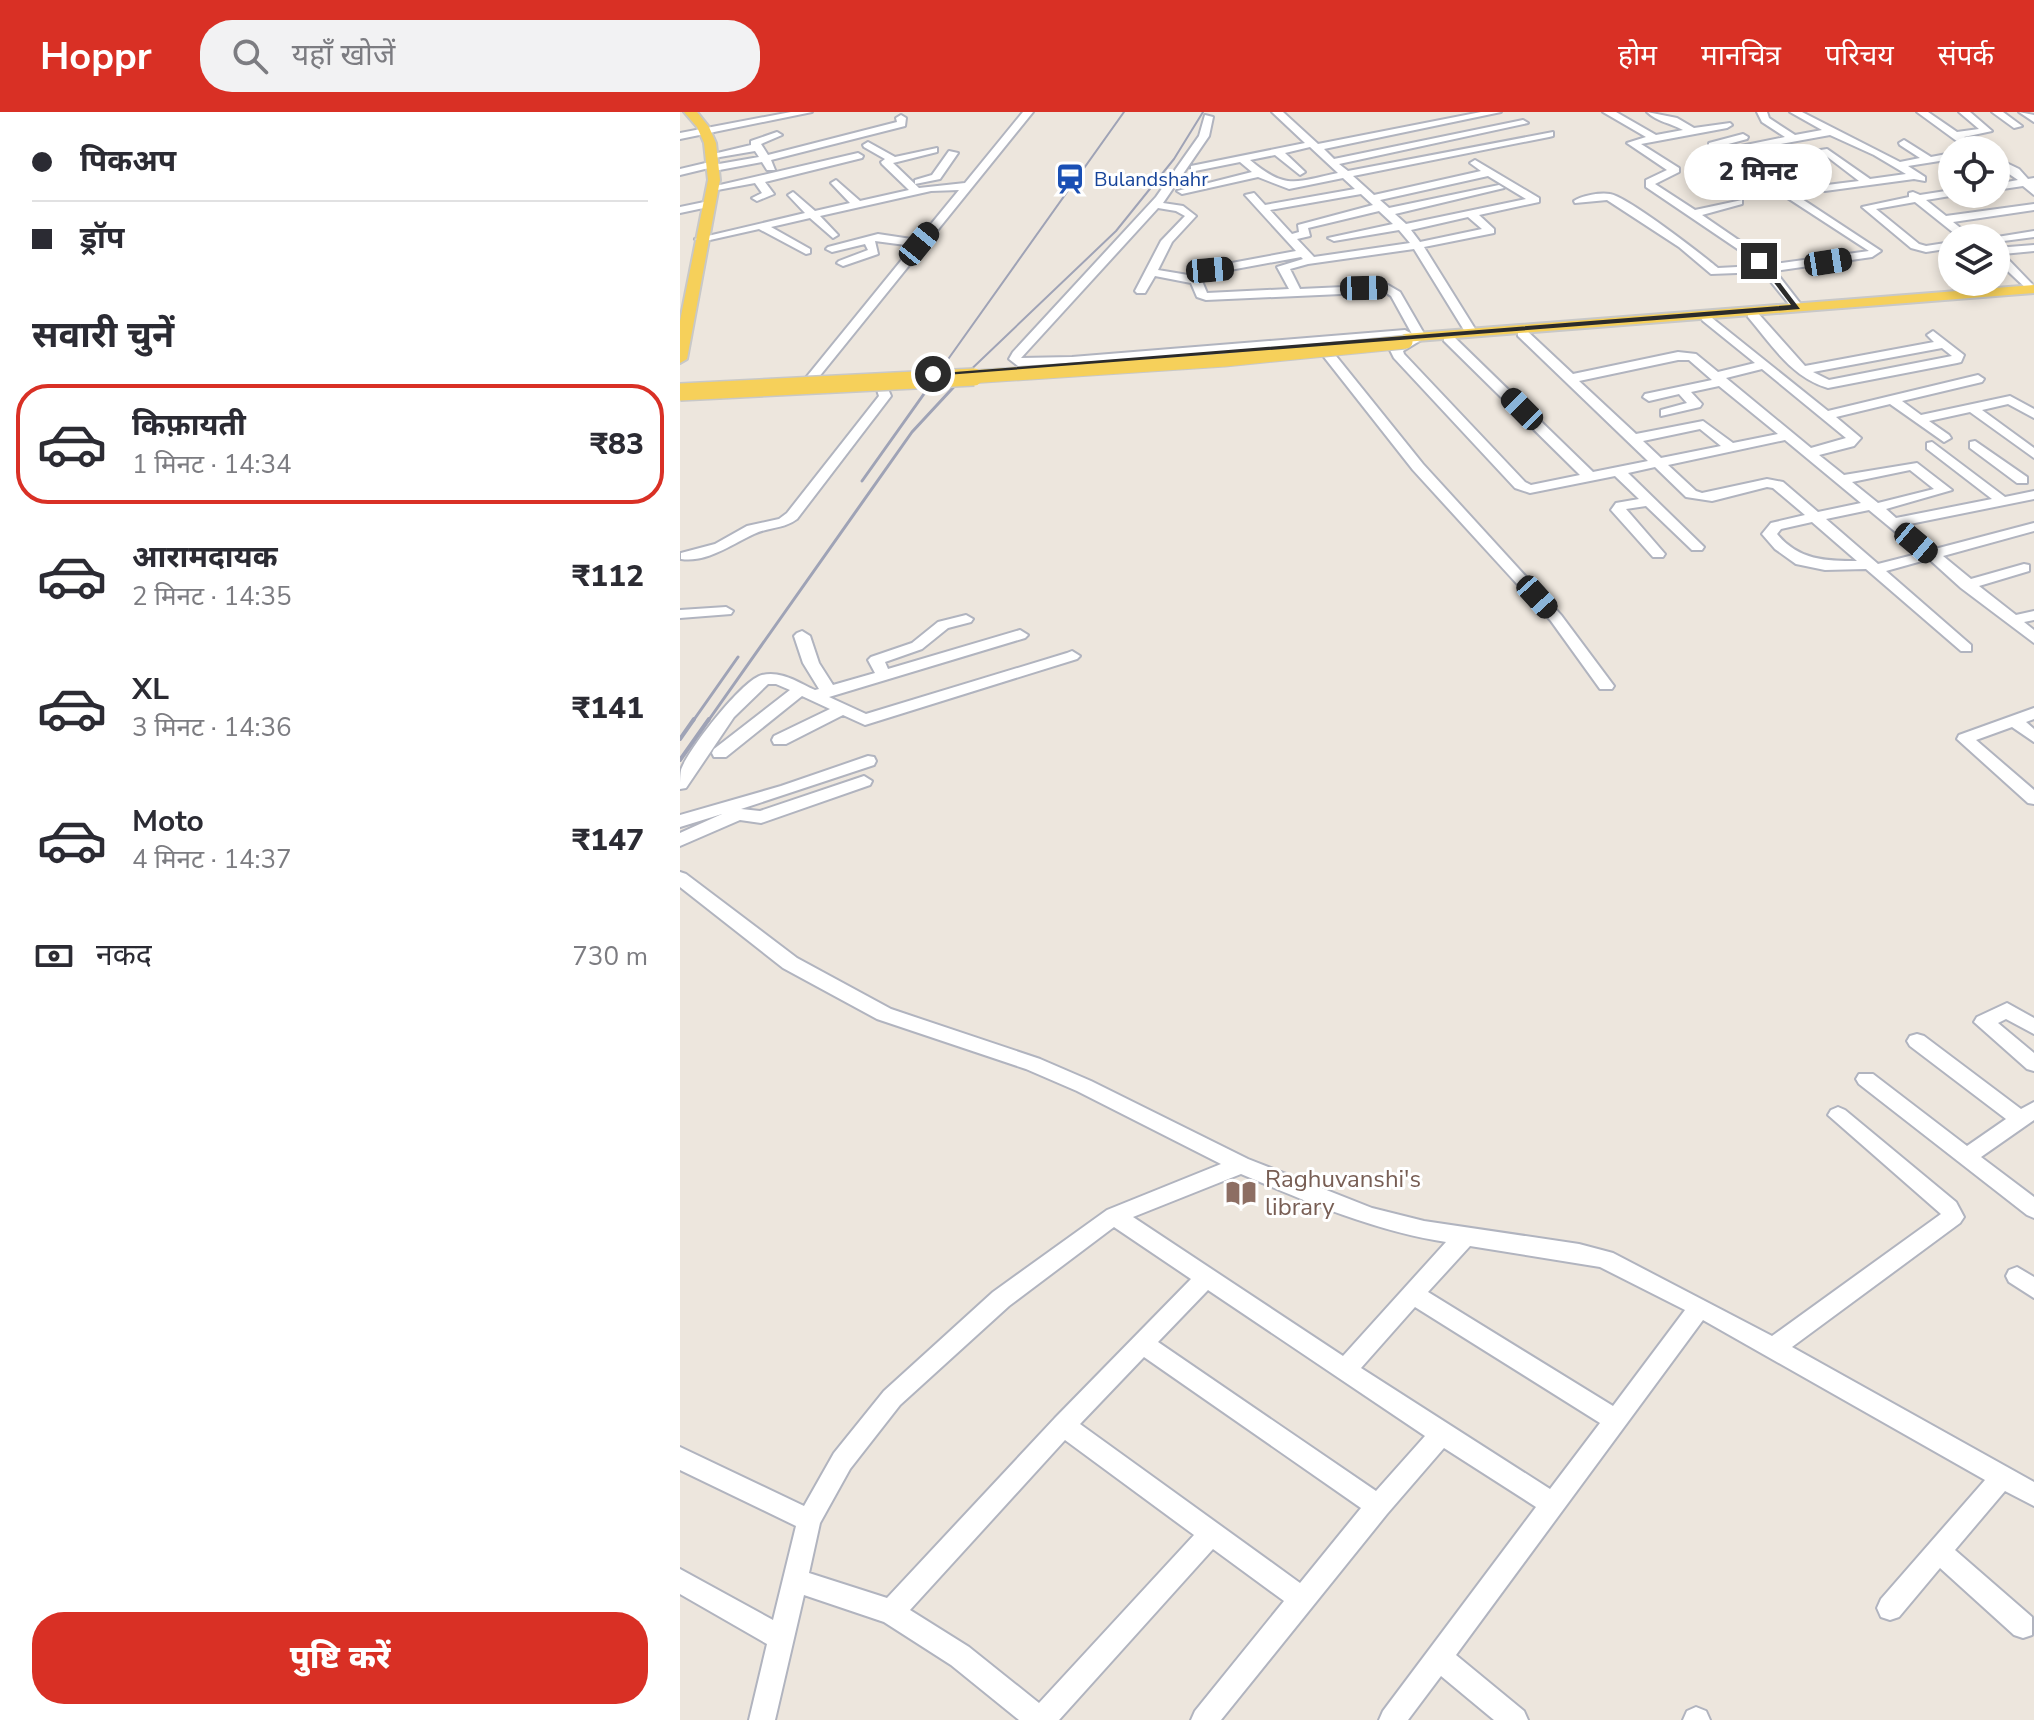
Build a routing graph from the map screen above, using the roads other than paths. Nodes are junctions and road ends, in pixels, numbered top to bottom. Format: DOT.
graph roads {
  1 [pos="690,112"];
  2 [pos="807,112"];
  3 [pos="1028,112"];
  4 [pos="1277,112"];
  5 [pos="1492,112"];
  6 [pos="1608,112"];
  7 [pos="1652,112"];
  8 [pos="1795,112"];
  9 [pos="1964,112"];
  10 [pos="1997,112"];
  11 [pos="2024,112"];
  12 [pos="1712,114"];
  13 [pos="1767,114"];
  14 [pos="1925,114"];
  15 [pos="1458,115"];
  16 [pos="1208,117"];
  17 [pos="901,118"];
  18 [pos="2034,119"];
  19 [pos="1523,123"];
  20 [pos="1727,125"];
  21 [pos="2017,126"];
  22 [pos="706,131"];
  23 [pos="1691,131"];
  24 [pos="1834,131"];
  25 [pos="1549,134"];
  26 [pos="777,135"];
  27 [pos="680,136"];
  28 [pos="1953,136"];
  29 [pos="1743,137"];
  30 [pos="1653,138"];
  31 [pos="1793,138"];
  32 [pos="1904,143"];
  33 [pos="868,145"];
  34 [pos="1755,145"];
  35 [pos="1314,146"];
  36 [pos="758,147"];
  37 [pos="933,150"];
  38 [pos="1277,151"];
  39 [pos="1723,151"];
  40 [pos="953,153"];
  41 [pos="858,156"];
  42 [pos="1242,158"];
  43 [pos="1938,158"];
  44 [pos="764,159"];
  45 [pos="892,159"];
  46 [pos="1933,159"];
  47 [pos="714,162"];
  48 [pos="1332,162"];
  49 [pos="1938,162"];
  50 [pos="1475,163"];
  51 [pos="1454,165"];
  52 [pos="1898,165"];
  53 [pos="1195,168"];
  54 [pos="2010,168"];
  55 [pos="680,172"];
  56 [pos="1300,172"];
  57 [pos="1490,172"];
  58 [pos="1260,173"];
  59 [pos="778,176"];
  60 [pos="1346,176"];
  61 [pos="1917,176"];
  62 [pos="1398,177"];
  63 [pos="1891,179"];
  64 [pos="758,180"];
  65 [pos="2028,182"];
  66 [pos="836,183"];
  67 [pos="1868,183"];
  68 [pos="1930,185"];
  69 [pos="967,186"];
  70 [pos="712,188"];
  71 [pos="912,188"];
  72 [pos="1499,188"];
  73 [pos="1365,190"];
  74 [pos="1182,191"];
  75 [pos="2034,192"];
  76 [pos="793,195"];
  77 [pos="1250,195"];
  78 [pos="1938,195"];
  79 [pos="757,198"];
  80 [pos="1917,198"];
  81 [pos="1579,201"];
  82 [pos="1673,201"];
  83 [pos="1738,202"];
  84 [pos="709,204"];
  85 [pos="857,204"];
  86 [pos="1658,204"];
  87 [pos="1157,205"];
  88 [pos="1644,207"];
  89 [pos="2034,207"];
  90 [pos="767,208"];
  91 [pos="1263,208"];
  92 [pos="680,210"];
  93 [pos="1384,210"];
  94 [pos="1630,211"];
  95 [pos="813,214"];
  96 [pos="1693,214"];
  97 [pos="1472,215"];
  98 [pos="1943,220"];
  99 [pos="1948,224"];
  100 [pos="766,225"];
  101 [pos="1402,227"];
  102 [pos="2034,234"];
  103 [pos="833,235"];
  104 [pos="1291,237"];
  105 [pos="2010,237"];
  106 [pos="1334,238"];
  107 [pos="701,239"];
  108 [pos="869,239"];
  109 [pos="919,244"];
  110 [pos="1417,246"];
  111 [pos="1938,246"];
  112 [pos="2034,248"];
  113 [pos="832,249"];
  114 [pos="806,251"];
  115 [pos="2010,251"];
  116 [pos="1307,257"];
  117 [pos="843,263"];
  118 [pos="2010,266"];
  119 [pos="1767,269"];
  120 [pos="1152,272"];
  121 [pos="1196,280"];
  122 [pos="1241,280"];
  123 [pos="2033,290"];
  124 [pos="1141,291"];
  125 [pos="1296,292"];
  126 [pos="1797,307"];
  127 [pos="1752,314"];
  128 [pos="1707,318"];
  129 [pos="1471,332"];
  130 [pos="1522,333"];
  131 [pos="1933,335"];
  132 [pos="1448,338"];
  133 [pos="1409,340"];
  134 [pos="1944,344"];
  135 [pos="1328,354"];
  136 [pos="680,359"];
  137 [pos="1764,365"];
  138 [pos="1804,370"];
  139 [pos="1569,379"];
  140 [pos="1721,379"];
  141 [pos="1978,379"];
  142 [pos="810,380"];
  143 [pos="992,382"];
  144 [pos="682,389"];
  145 [pos="1682,390"];
  146 [pos="1649,397"];
  147 [pos="1892,399"];
  148 [pos="1972,408"];
  149 [pos="1666,413"];
  150 [pos="2034,414"];
  151 [pos="1826,415"];
  152 [pos="1919,419"];
  153 [pos="1788,436"];
  154 [pos="1633,439"];
  155 [pos="1975,445"];
  156 [pos="1730,447"];
  157 [pos="1809,453"];
  158 [pos="2034,454"];
  159 [pos="1655,462"];
  160 [pos="1617,470"];
  161 [pos="1589,476"];
  162 [pos="2028,479"];
  163 [pos="1841,480"];
  164 [pos="2027,495"];
  165 [pos="2000,499"];
  166 [pos="1649,501"];
  167 [pos="1872,506"];
  168 [pos="1813,516"];
  169 [pos="1892,523"];
  170 [pos="2034,527"];
  171 [pos="1697,547"];
  172 [pos="1658,554"];
  173 [pos="1929,554"];
  174 [pos="686,556"];
  175 [pos="1870,567"];
  176 [pos="2024,568"];
  177 [pos="1966,585"];
  178 [pos="726,611"];
  179 [pos="680,614"];
  180 [pos="2034,615"];
  181 [pos="966,619"];
  182 [pos="2012,621"];
  183 [pos="1020,635"];
  184 [pos="802,636"];
  185 [pos="2034,638"];
  186 [pos="1966,648"];
  187 [pos="1072,656"];
  188 [pos="884,675"];
  189 [pos="1606,686"];
  190 [pos="815,692"];
  191 [pos="841,710"];
  192 [pos="2034,713"];
  193 [pos="2014,720"];
  194 [pos="2034,737"];
  195 [pos="780,740"];
  196 [pos="720,753"];
  197 [pos="868,761"];
  198 [pos="864,781"];
  199 [pos="680,784"];
  200 [pos="2034,799"];
  201 [pos="680,821"];
  202 [pos="680,840"];
  203 [pos="680,878"];
  204 [pos="2034,1027"];
  205 [pos="1917,1041"];
  206 [pos="2034,1064"];
  207 [pos="1866,1079"];
  208 [pos="1838,1115"];
  209 [pos="2027,1115"];
  210 [pos="1967,1156"];
  211 [pos="1241,1165"];
  212 [pos="2034,1209"];
  213 [pos="1114,1216"];
  214 [pos="1465,1236"];
  215 [pos="1207,1277"];
  216 [pos="1413,1294"];
  217 [pos="1700,1307"];
  218 [pos="1142,1343"];
  219 [pos="1773,1348"];
  220 [pos="1345,1369"];
  221 [pos="1616,1420"];
  222 [pos="1063,1425"];
  223 [pos="1442,1434"];
  224 [pos="680,1458"];
  225 [pos="2002,1477"];
  226 [pos="2034,1495"];
  227 [pos="1553,1504"];
  228 [pos="1378,1506"];
  229 [pos="809,1520"];
  230 [pos="1212,1533"];
  231 [pos="1939,1551"];
  232 [pos="794,1580"];
  233 [pos="680,1581"];
  234 [pos="1303,1600"];
  235 [pos="1890,1608"];
  236 [pos="891,1612"];
  237 [pos="2023,1626"];
  238 [pos="783,1639"];
  239 [pos="1439,1658"];
  240 [pos="762,1720"];
  241 [pos="1040,1720"];
  242 [pos="1204,1720"];
  243 [pos="1392,1720"];
  244 [pos="1515,1720"];
  1 -- 22 [label="main road"];
  2 -- 22 [label="street"];
  3 -- 69 [label="street"];
  4 -- 35 [label="street"];
  5 -- 15 [label="street"];
  6 -- 30 [label="street"];
  7 -- 23 [label="street"];
  8 -- 24 [label="street"];
  9 -- 14 [label="street"];
  9 -- 28 [label="street"];
  10 -- 21 [label="street"];
  11 -- 18 [label="street"];
  12 -- 20 [label="street"];
  13 -- 31 [label="street"];
  14 -- 28 [label="street"];
  15 -- 35 [label="street"];
  16 -- 87 [label="street"];
  17 -- 44 [label="street"];
  19 -- 48 [label="street"];
  20 -- 23 [label="street"];
  20 -- 29 [label="street"];
  22 -- 27 [label="street"];
  22 -- 47 [label="main road"];
  23 -- 30 [label="street"];
  24 -- 31 [label="street"];
  24 -- 52 [label="street"];
  25 -- 60 [label="street"];
  26 -- 36 [label="street"];
  29 -- 34 [label="street"];
  29 -- 39 [label="street"];
  30 -- 82 [label="street"];
  31 -- 34 [label="street"];
  32 -- 46 [label="street"];
  33 -- 45 [label="street"];
  34 -- 39 [label="street"];
  35 -- 38 [label="street"];
  35 -- 48 [label="street"];
  36 -- 44 [label="street"];
  36 -- 47 [label="street"];
  37 -- 45 [label="street"];
  38 -- 42 [label="street"];
  38 -- 56 [label="street"];
  39 -- 119 [label="street"];
  40 -- 71 [label="street"];
  41 -- 59 [label="street"];
  42 -- 53 [label="street"];
  42 -- 58 [label="street"];
  43 -- 46 [label="street"];
  44 -- 47 [label="street"];
  44 -- 59 [label="street"];
  45 -- 71 [label="street"];
  46 -- 49 [label="street"];
  46 -- 52 [label="street"];
  47 -- 55 [label="street"];
  47 -- 70 [label="main road"];
  48 -- 60 [label="street"];
  50 -- 57 [label="street"];
  51 -- 62 [label="street"];
  52 -- 61 [label="street"];
  54 -- 65 [label="street"];
  57 -- 73 [label="street"];
  57 -- 97 [label="street"];
  58 -- 60 [label="street"];
  58 -- 74 [label="street"];
  59 -- 64 [label="street"];
  60 -- 73 [label="street"];
  61 -- 63 [label="street"];
  61 -- 68 [label="street"];
  63 -- 67 [label="street"];
  63 -- 80 [label="street"];
  64 -- 70 [label="street"];
  64 -- 79 [label="street"];
  65 -- 75 [label="street"];
  66 -- 85 [label="street"];
  67 -- 67 [label="street"];
  69 -- 71 [label="street"];
  69 -- 109 [label="street"];
  70 -- 84 [label="main road"];
  71 -- 85 [label="street"];
  72 -- 93 [label="street"];
  73 -- 91 [label="street"];
  73 -- 93 [label="street"];
  76 -- 95 [label="street"];
  77 -- 91 [label="street"];
  78 -- 80 [label="street"];
  80 -- 98 [label="street"];
  80 -- 111 [label="street"];
  81 -- 94 [label="street"];
  82 -- 86 [label="street"];
  82 -- 96 [label="street"];
  83 -- 96 [label="street"];
  84 -- 92 [label="street"];
  84 -- 107 [label="main road"];
  85 -- 95 [label="street"];
  87 -- 120 [label="street"];
  87 -- 133 [label="street"];
  88 -- 94 [label="street"];
  89 -- 98 [label="street"];
  90 -- 100 [label="street"];
  91 -- 104 [label="street"];
  93 -- 101 [label="street"];
  93 -- 104 [label="street"];
  94 -- 119 [label="street"];
  95 -- 100 [label="street"];
  95 -- 103 [label="street"];
  96 -- 119 [label="street"];
  97 -- 101 [label="street"];
  97 -- 110 [label="street"];
  98 -- 99 [label="street"];
  100 -- 107 [label="street"];
  100 -- 114 [label="street"];
  101 -- 106 [label="street"];
  101 -- 110 [label="street"];
  102 -- 105 [label="street"];
  104 -- 116 [label="street"];
  107 -- 136 [label="main road"];
  108 -- 109 [label="street"];
  108 -- 113 [label="street"];
  108 -- 117 [label="street"];
  109 -- 142 [label="street"];
  110 -- 116 [label="street"];
  110 -- 129 [label="street"];
  112 -- 115 [label="street"];
  116 -- 122 [label="street"];
  116 -- 125 [label="street"];
  118 -- 123 [label="street"];
  119 -- 126 [label="street"];
  120 -- 121 [label="street"];
  120 -- 124 [label="street"];
  121 -- 122 [label="street"];
  121 -- 122 [label="street"];
  122 -- 125 [label="street"];
  123 -- 126 [label="main road"];
  123 -- 127 [label="main road"];
  125 -- 133 [label="street"];
  126 -- 129 [label="main road"];
  127 -- 128 [label="main road"];
  127 -- 138 [label="street"];
  128 -- 130 [label="main road"];
  128 -- 137 [label="street"];
  129 -- 133 [label="main road"];
  130 -- 132 [label="main road"];
  130 -- 139 [label="street"];
  131 -- 134 [label="street"];
  132 -- 133 [label="main road"];
  132 -- 161 [label="street"];
  133 -- 135 [label="street"];
  133 -- 142 [label="main road, bridge"];
  133 -- 144 [label="main road, bridge"];
  133 -- 161 [label="street"];
  134 -- 138 [label="street"];
  134 -- 138 [label="street"];
  135 -- 143 [label="street"];
  135 -- 189 [label="street"];
  137 -- 140 [label="street"];
  137 -- 151 [label="street"];
  139 -- 140 [label="street"];
  139 -- 154 [label="street"];
  140 -- 145 [label="street"];
  140 -- 153 [label="street"];
  141 -- 147 [label="street"];
  142 -- 144 [label="main road, bridge"];
  144 -- 174 [label="street"];
  145 -- 146 [label="street"];
  145 -- 149 [label="street"];
  147 -- 151 [label="street"];
  147 -- 152 [label="street"];
  148 -- 150 [label="street"];
  148 -- 152 [label="street"];
  148 -- 158 [label="street"];
  151 -- 157 [label="street"];
  152 -- 165 [label="street"];
  153 -- 156 [label="street"];
  153 -- 157 [label="street"];
  154 -- 156 [label="street"];
  154 -- 159 [label="street"];
  155 -- 162 [label="street"];
  156 -- 159 [label="street"];
  157 -- 163 [label="street"];
  159 -- 160 [label="street"];
  159 -- 168 [label="street"];
  160 -- 161 [label="street"];
  160 -- 166 [label="street"];
  162 -- 164 [label="street"];
  163 -- 167 [label="street"];
  163 -- 167 [label="street"];
  164 -- 165 [label="street"];
  165 -- 169 [label="street"];
  166 -- 171 [label="street"];
  166 -- 172 [label="street"];
  167 -- 168 [label="street"];
  167 -- 169 [label="street"];
  168 -- 175 [label="street"];
  168 -- 175 [label="street"];
  169 -- 173 [label="street"];
  170 -- 173 [label="street"];
  173 -- 175 [label="street"];
  173 -- 177 [label="street"];
  175 -- 186 [label="street"];
  176 -- 177 [label="street"];
  177 -- 182 [label="street"];
  178 -- 179 [label="street"];
  180 -- 182 [label="street"];
  181 -- 188 [label="street"];
  182 -- 185 [label="street"];
  183 -- 188 [label="street"];
  184 -- 190 [label="street"];
  187 -- 191 [label="street"];
  188 -- 190 [label="street"];
  190 -- 191 [label="street"];
  190 -- 196 [label="street"];
  190 -- 199 [label="street"];
  191 -- 195 [label="street"];
  192 -- 193 [label="street"];
  193 -- 194 [label="street"];
  193 -- 200 [label="street"];
  197 -- 201 [label="street"];
  198 -- 202 [label="street"];
  203 -- 211 [label="street"];
  204 -- 206 [label="street"];
  205 -- 209 [label="street"];
  207 -- 210 [label="street"];
  208 -- 219 [label="street"];
  209 -- 210 [label="street"];
  210 -- 212 [label="street"];
  211 -- 213 [label="street"];
  211 -- 214 [label="street"];
  213 -- 215 [label="street"];
  213 -- 229 [label="street"];
  214 -- 216 [label="street"];
  214 -- 217 [label="street"];
  215 -- 218 [label="street"];
  215 -- 220 [label="street"];
  216 -- 220 [label="street"];
  216 -- 221 [label="street"];
  217 -- 219 [label="street"];
  217 -- 221 [label="street"];
  218 -- 222 [label="street"];
  218 -- 228 [label="street"];
  219 -- 225 [label="street"];
  220 -- 223 [label="street"];
  221 -- 227 [label="street"];
  222 -- 230 [label="street"];
  222 -- 236 [label="street"];
  223 -- 227 [label="street"];
  223 -- 228 [label="street"];
  224 -- 229 [label="street"];
  225 -- 226 [label="street"];
  225 -- 231 [label="street"];
  227 -- 239 [label="street"];
  228 -- 234 [label="street"];
  229 -- 232 [label="street"];
  230 -- 234 [label="street"];
  230 -- 241 [label="street"];
  231 -- 235 [label="street"];
  231 -- 237 [label="street"];
  232 -- 236 [label="street"];
  232 -- 238 [label="street"];
  233 -- 238 [label="street"];
  234 -- 242 [label="street"];
  236 -- 241 [label="street"];
  238 -- 240 [label="street"];
  239 -- 243 [label="street"];
  239 -- 244 [label="street"];
}
